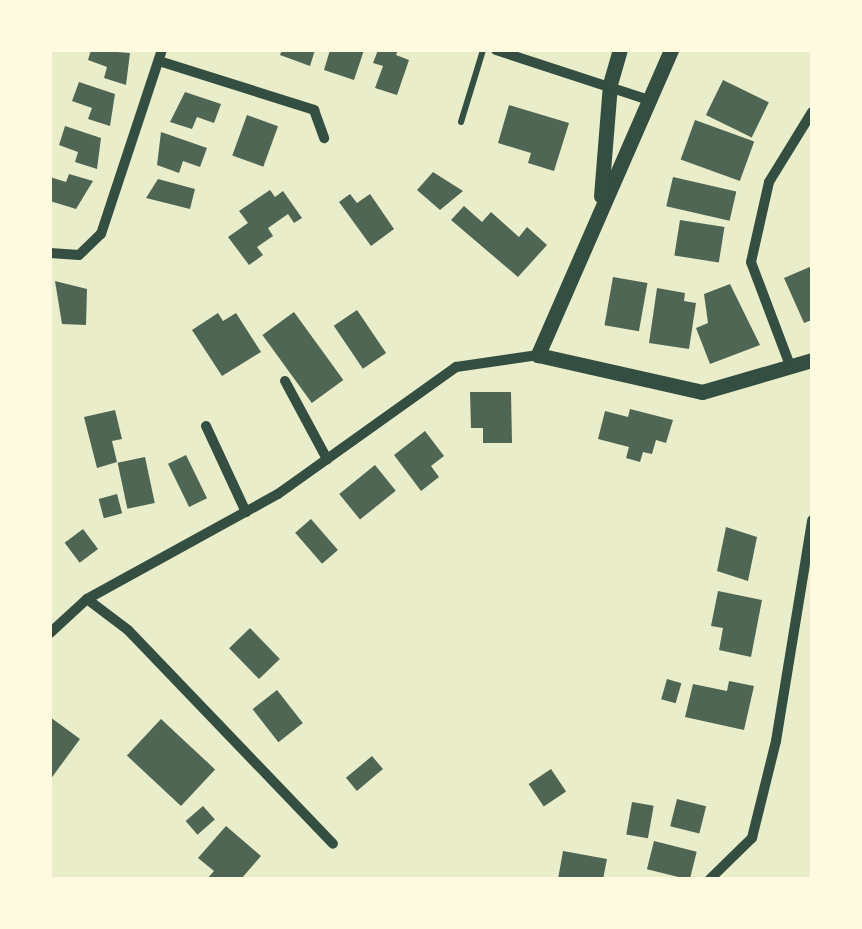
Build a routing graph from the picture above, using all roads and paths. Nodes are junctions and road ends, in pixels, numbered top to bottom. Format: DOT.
graph roads {
  1 [pos="483,50"];
  2 [pos="496,50"];
  3 [pos="620,50"];
  4 [pos="671,50"];
  5 [pos="161,55"];
  6 [pos="610,84"];
  7 [pos="653,102"];
  8 [pos="812,112"];
  9 [pos="460,122"];
  10 [pos="324,138"];
  11 [pos="600,205"];
  12 [pos="50,253"];
  13 [pos="538,354"];
  14 [pos="812,360"];
  15 [pos="791,368"];
  16 [pos="285,380"];
  17 [pos="206,426"];
  18 [pos="327,460"];
  19 [pos="246,512"];
  20 [pos="812,520"];
  21 [pos="87,599"];
  22 [pos="50,634"];
  23 [pos="333,844"];
  24 [pos="710,879"];
  1 -- 9 [label="lane"];
  2 -- 6 [label="street"];
  3 -- 6 [label="street"];
  4 -- 7 [label="street"];
  5 -- 10 [label="street"];
  5 -- 12 [label="street"];
  6 -- 7 [label="street"];
  6 -- 11 [label="street"];
  7 -- 11 [label="street"];
  8 -- 15 [label="street"];
  11 -- 13 [label="street"];
  13 -- 15 [label="street"];
  13 -- 18 [label="street"];
  14 -- 15 [label="street"];
  16 -- 18 [label="street"];
  17 -- 19 [label="street"];
  18 -- 19 [label="street"];
  19 -- 21 [label="street"];
  20 -- 24 [label="street"];
  21 -- 22 [label="street"];
  21 -- 23 [label="street"];
}
